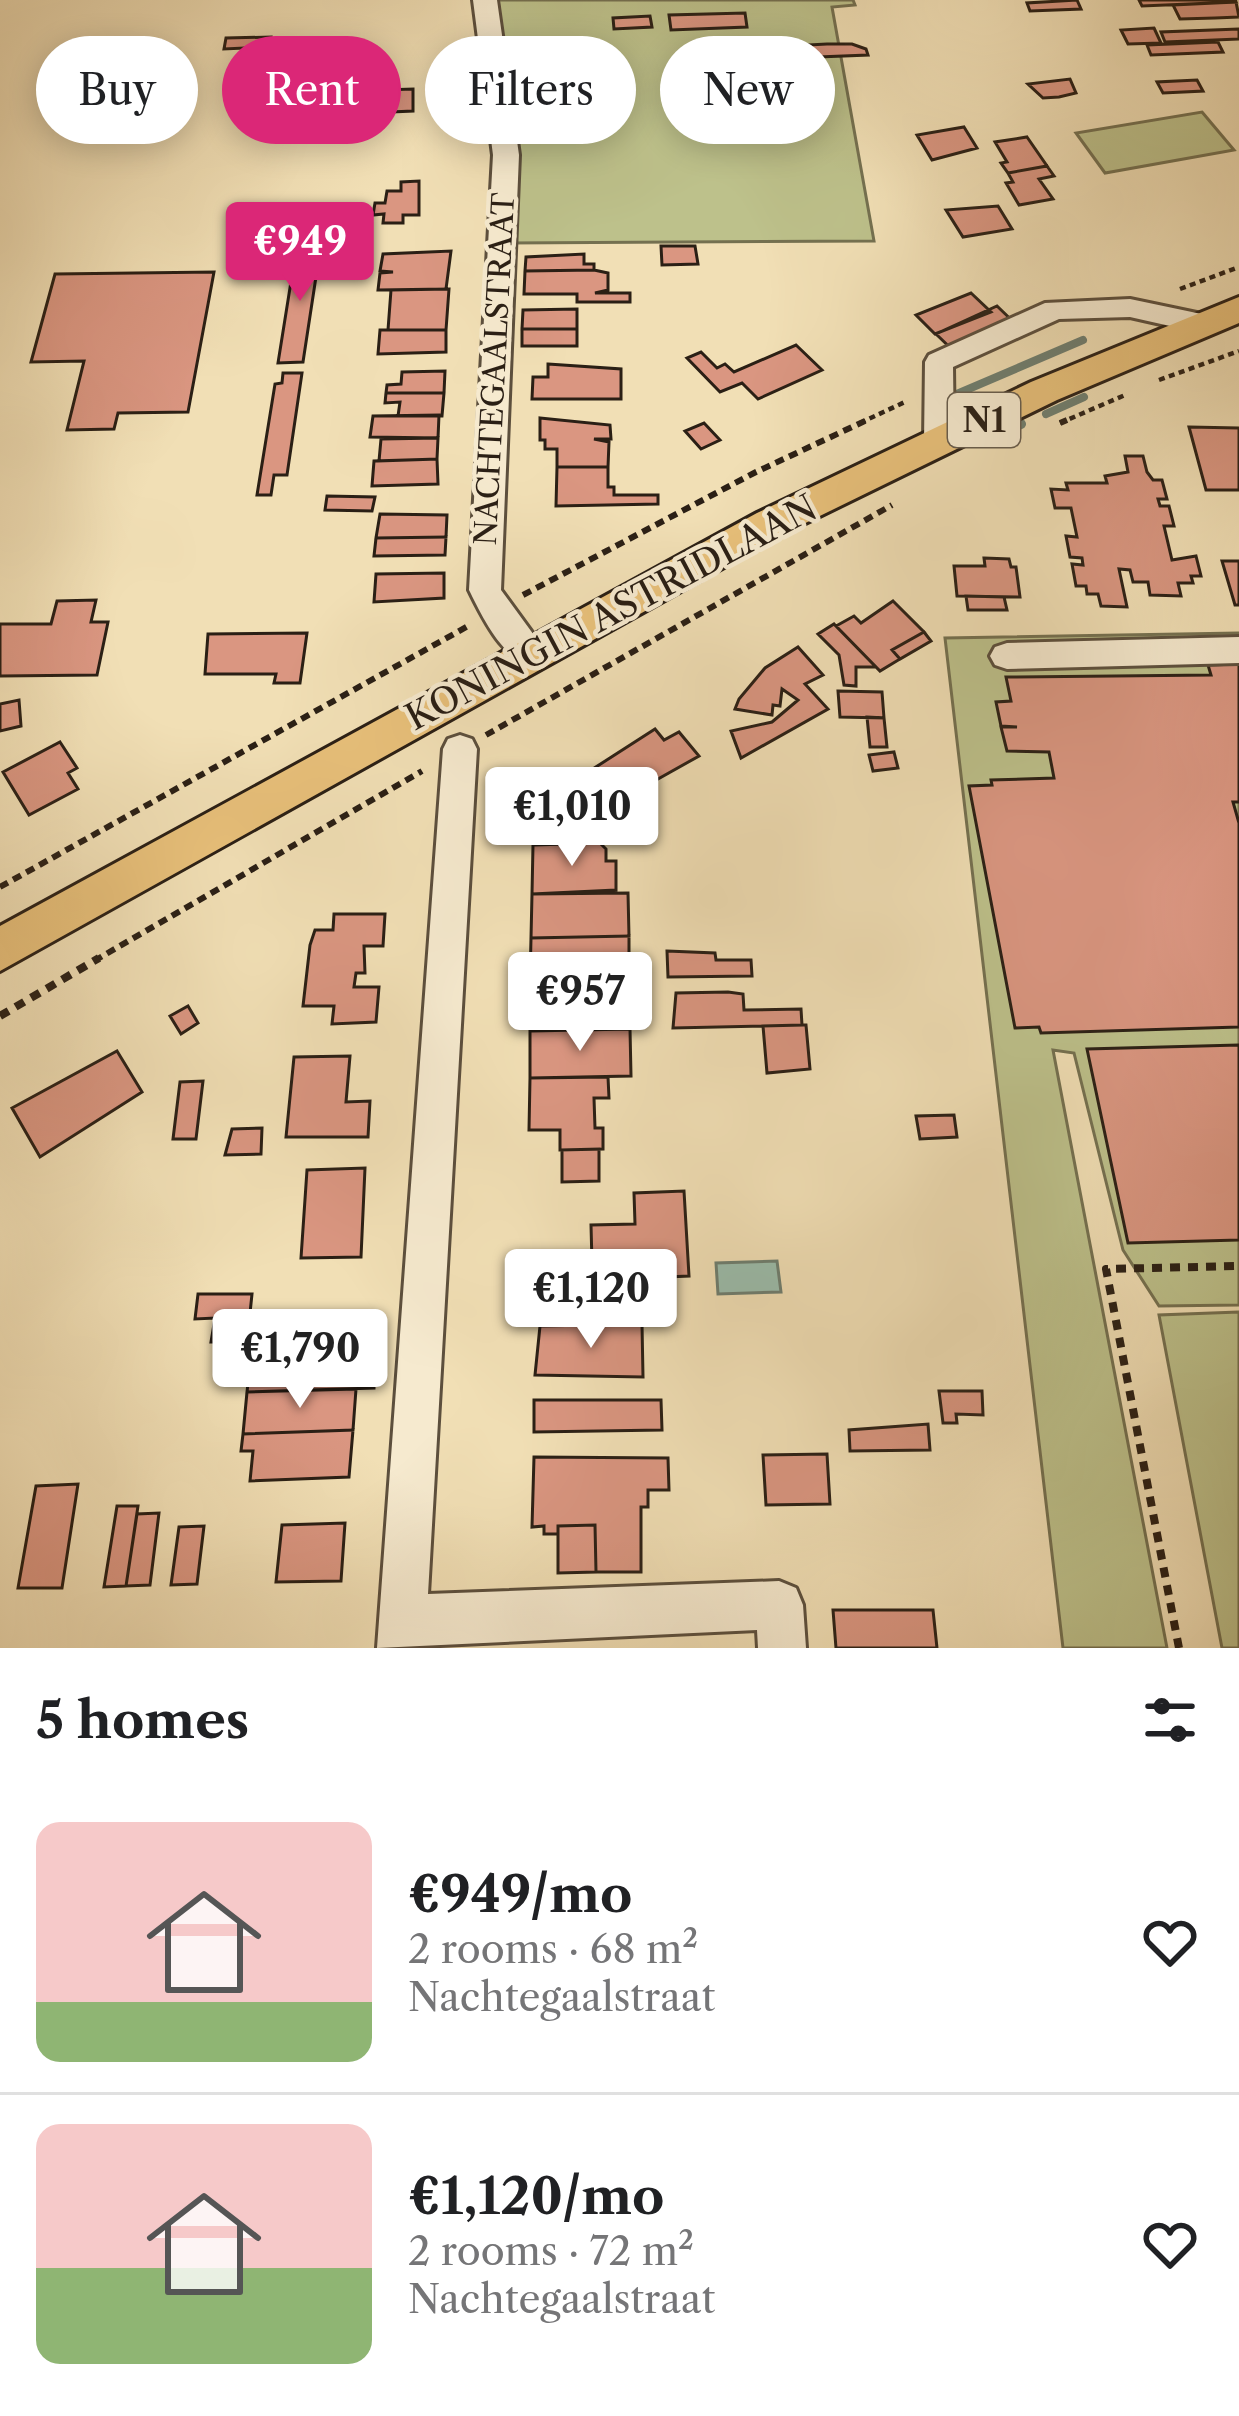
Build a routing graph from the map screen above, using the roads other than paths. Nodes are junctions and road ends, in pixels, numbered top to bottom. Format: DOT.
graph roads {
  1 [pos="485,0"];
  2 [pos="1239,309"];
  3 [pos="1201,323"];
  4 [pos="939,442"];
  5 [pos="1239,650"];
  6 [pos="530,653"];
  7 [pos="1007,656"];
  8 [pos="460,749"];
  9 [pos="0,950"];
  10 [pos="402,1634"];
  11 [pos="782,1648"];
  1 -- 6 [label="street, NACHTEGAALSTRAAT"];
  2 -- 3 [label="main road, KONINGIN ASTRIDLAAN / N1"];
  3 -- 4 [label="main road, KONINGIN ASTRIDLAAN / N1"];
  3 -- 4 [label="street"];
  4 -- 6 [label="main road, KONINGIN ASTRIDLAAN / N1"];
  5 -- 7 [label="street"];
  6 -- 9 [label="main road, KONINGIN ASTRIDLAAN / N1"];
  8 -- 10 [label="street"];
  10 -- 11 [label="street"];
}
